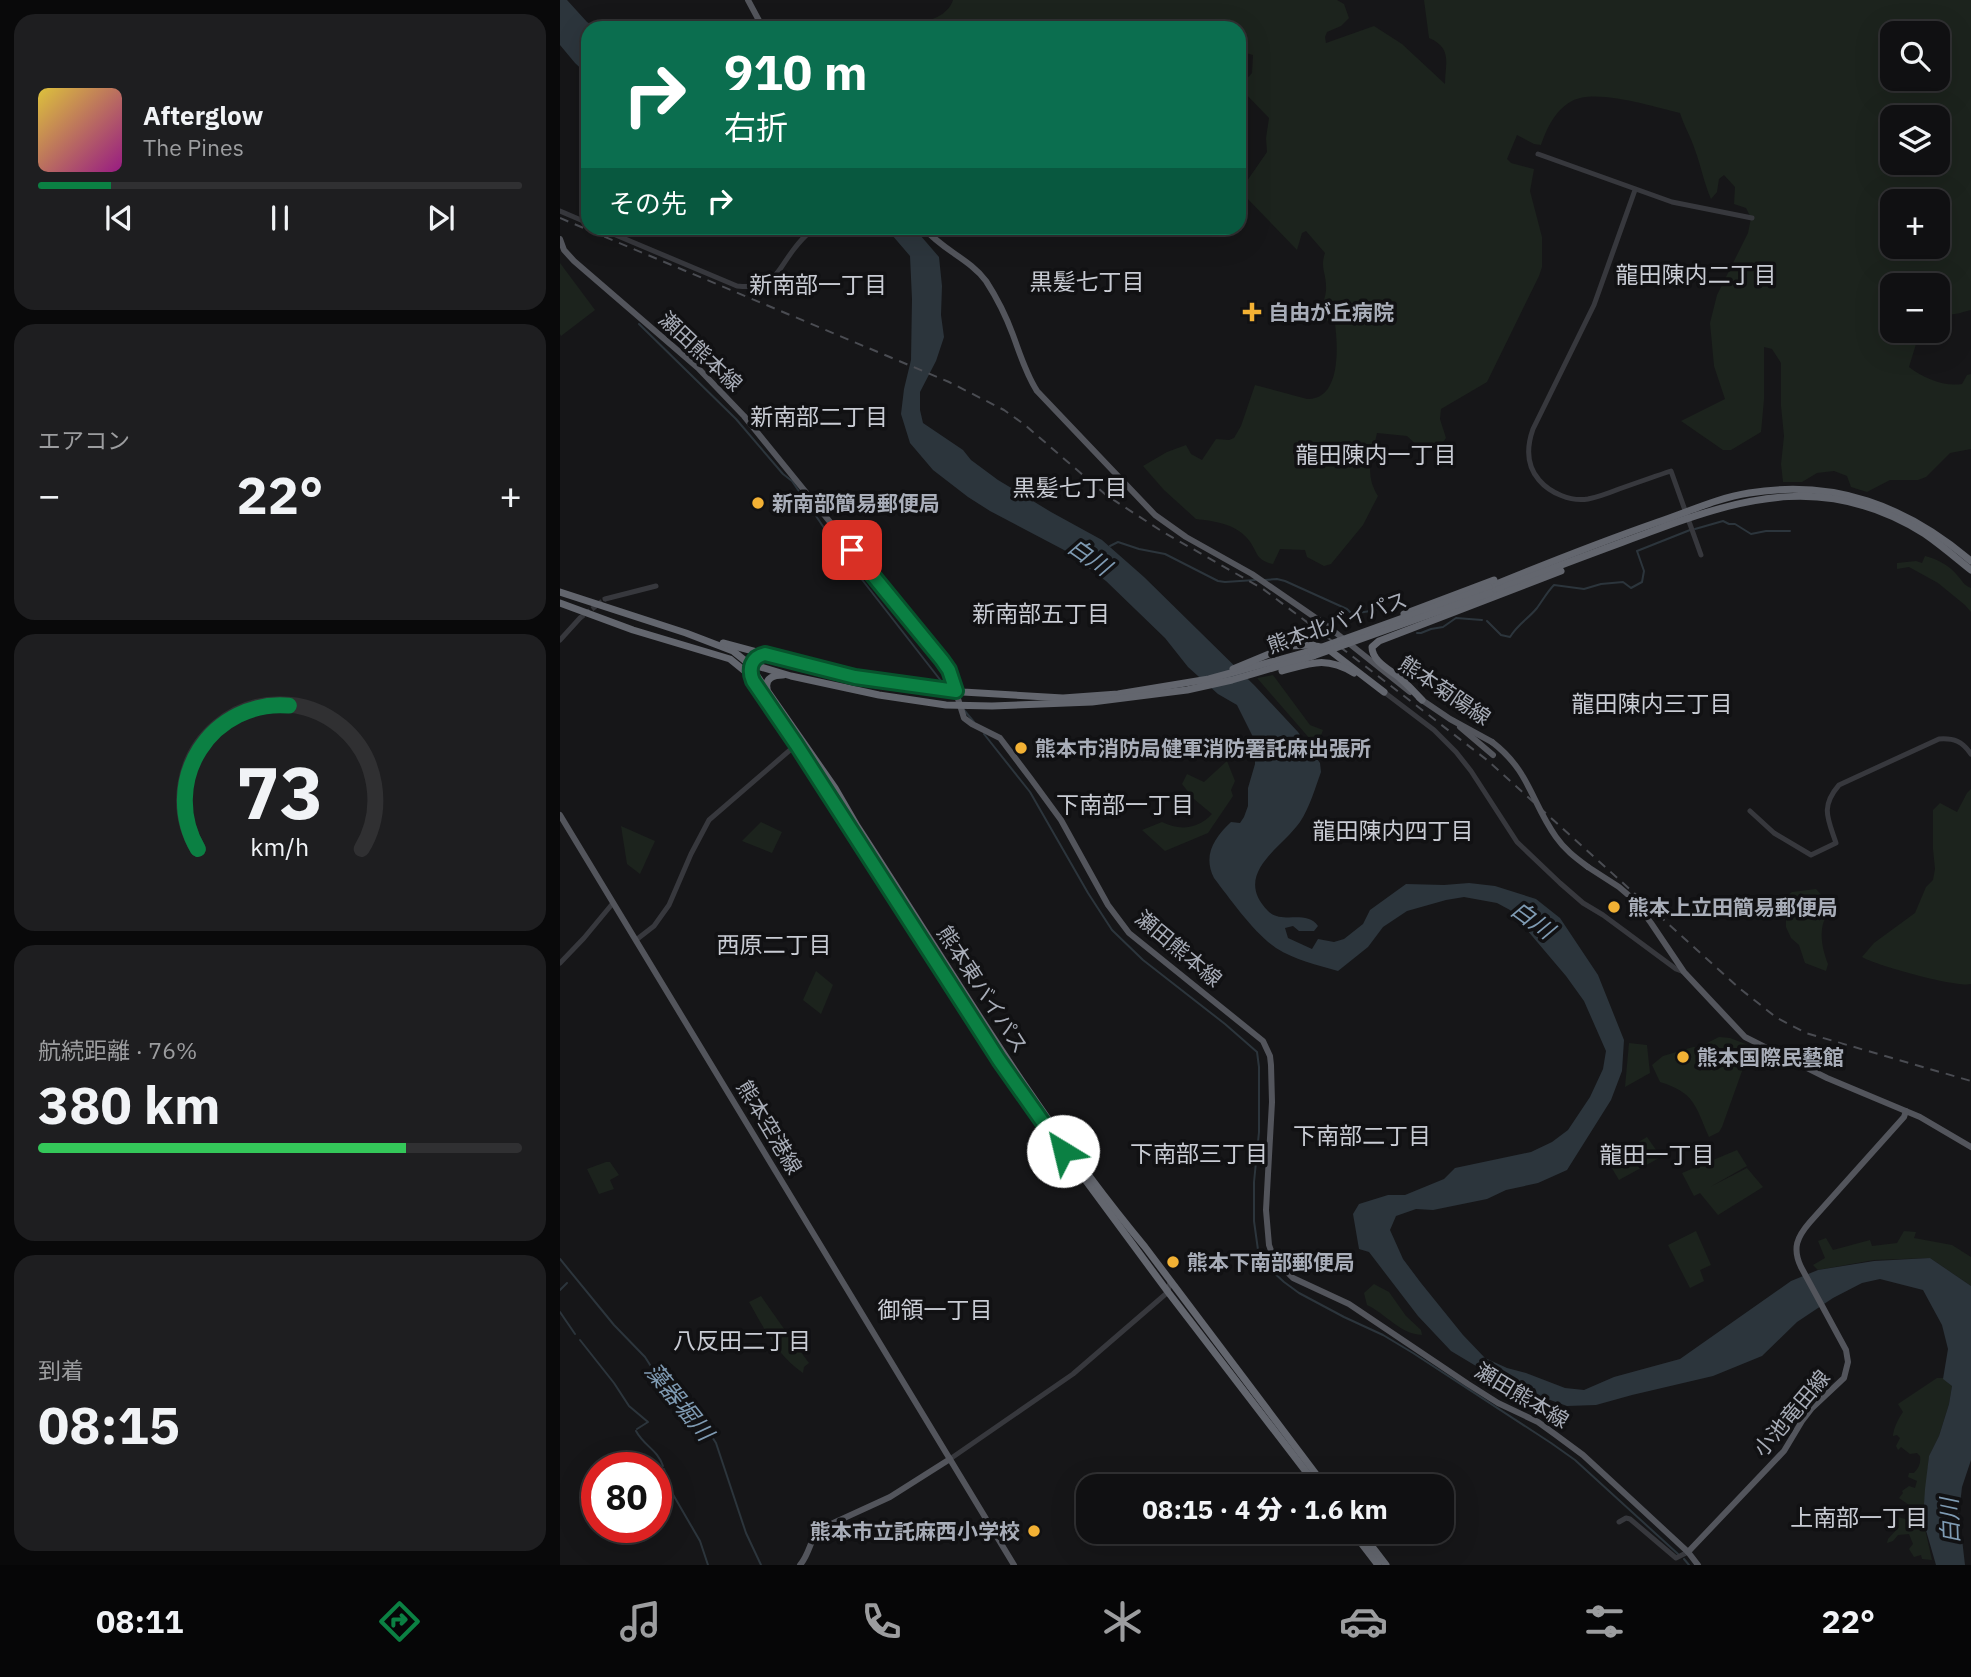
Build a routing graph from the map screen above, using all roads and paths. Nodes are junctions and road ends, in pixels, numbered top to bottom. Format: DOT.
graph roads {
  1 [pos="748,0"];
  2 [pos="759,21"];
  3 [pos="1538,154"];
  4 [pos="1635,190"];
  5 [pos="560,211"];
  6 [pos="1752,218"];
  7 [pos="581,220"];
  8 [pos="616,235"];
  9 [pos="807,235"];
  10 [pos="932,235"];
  11 [pos="560,239"];
  12 [pos="1686,515"];
  13 [pos="1648,532"];
  14 [pos="1573,554"];
  15 [pos="1701,555"];
  16 [pos="1971,561"];
  17 [pos="1971,570"];
  18 [pos="656,586"];
  19 [pos="1489,590"];
  20 [pos="560,592"];
  21 [pos="605,599"];
  22 [pos="560,603"];
  23 [pos="580,618"];
  24 [pos="686,633"];
  25 [pos="1340,637"];
  26 [pos="560,640"];
  27 [pos="765,654"];
  28 [pos="730,659"];
  29 [pos="750,665"];
  30 [pos="1273,668"];
  31 [pos="787,675"];
  32 [pos="1209,679"];
  33 [pos="753,681"];
  34 [pos="767,688"];
  35 [pos="956,691"];
  36 [pos="1384,692"];
  37 [pos="1140,694"];
  38 [pos="879,695"];
  39 [pos="1422,700"];
  40 [pos="878,705"];
  41 [pos="959,706"];
  42 [pos="1450,719"];
  43 [pos="798,742"];
  44 [pos="1971,754"];
  45 [pos="1493,755"];
  46 [pos="1750,811"];
  47 [pos="560,815"];
  48 [pos="613,902"];
  49 [pos="636,940"];
  50 [pos="560,963"];
  51 [pos="1684,972"];
  52 [pos="1906,1111"];
  53 [pos="1029,1144"];
  54 [pos="1971,1147"];
  55 [pos="1076,1169"];
  56 [pos="1170,1282"];
  57 [pos="1168,1292"];
  58 [pos="950,1459"];
  59 [pos="1308,1474"];
  60 [pos="1316,1474"];
  61 [pos="1619,1522"];
  62 [pos="1362,1544"];
  63 [pos="1370,1544"];
  64 [pos="1688,1552"];
  65 [pos="800,1565"];
  66 [pos="1014,1565"];
  67 [pos="1378,1565"];
  68 [pos="1386,1565"];
  69 [pos="1698,1565"];
  1 -- 2 [label="main road"];
  3 -- 4 [label="street"];
  4 -- 6 [label="street"];
  4 -- 12 [label="street"];
  5 -- 7 [label="street"];
  8 -- 9 [label="street"];
  10 -- 25 [label="main road, 熊本菊陽線"];
  11 -- 35 [label="main road, 瀬田熊本線"];
  12 -- 13 [label="highway, 熊本北バイパス"];
  12 -- 14 [label="highway, 熊本北バイパス"];
  12 -- 15 [label="street"];
  12 -- 16 [label="highway, 熊本北バイパス"];
  12 -- 17 [label="highway, 熊本北バイパス"];
  13 -- 19 [label="highway, 熊本北バイパス"];
  13 -- 39 [label="highway"];
  14 -- 19 [label="highway, 熊本北バイパス"];
  14 -- 25 [label="highway"];
  18 -- 21 [label="street"];
  19 -- 30 [label="highway, 熊本北バイパス, bridge"];
  20 -- 24 [label="highway, 熊本東バイパス"];
  22 -- 28 [label="highway, 熊本東バイパス"];
  23 -- 26 [label="street"];
  24 -- 27 [label="highway, 熊本北バイパス"];
  24 -- 29 [label="highway, 熊本東バイパス"];
  25 -- 39 [label="main road, 熊本菊陽線"];
  27 -- 29 [label="highway"];
  27 -- 35 [label="highway, 熊本北バイパス"];
  28 -- 29 [label="highway, 熊本北バイパス"];
  28 -- 33 [label="highway, 熊本東バイパス"];
  29 -- 31 [label="highway, 熊本北バイパス"];
  29 -- 33 [label="highway"];
  29 -- 34 [label="highway, 熊本東バイパス"];
  30 -- 32 [label="highway, 熊本北バイパス"];
  30 -- 36 [label="highway"];
  30 -- 37 [label="highway, 熊本北バイパス"];
  31 -- 34 [label="highway"];
  31 -- 38 [label="highway, 熊本北バイパス"];
  32 -- 36 [label="highway"];
  32 -- 37 [label="highway, 熊本北バイパス"];
  33 -- 43 [label="highway, 熊本東バイパス"];
  34 -- 43 [label="highway, 熊本東バイパス"];
  35 -- 37 [label="highway, 熊本北バイパス"];
  35 -- 41 [label="main road, 瀬田熊本線"];
  36 -- 51 [label="street"];
  37 -- 41 [label="highway, 熊本北バイパス"];
  38 -- 40 [label="highway"];
  38 -- 41 [label="highway, 熊本北バイパス"];
  39 -- 42 [label="main road, 熊本菊陽線"];
  41 -- 64 [label="main road, 瀬田熊本線"];
  42 -- 45 [label="main road"];
  42 -- 51 [label="main road, 熊本菊陽線, bridge"];
  43 -- 49 [label="street"];
  43 -- 55 [label="highway, 熊本東バイパス"];
  43 -- 56 [label="highway, 熊本東バイパス"];
  44 -- 46 [label="street"];
  47 -- 48 [label="main road, 熊本空港線"];
  48 -- 49 [label="main road, 熊本空港線"];
  48 -- 50 [label="street"];
  49 -- 58 [label="main road, 熊本空港線"];
  51 -- 52 [label="main road, 熊本菊陽線"];
  52 -- 54 [label="main road, 熊本菊陽線"];
  52 -- 64 [label="main road, 小池竜田線"];
  53 -- 55 [label="street"];
  55 -- 57 [label="highway, 熊本東バイパス"];
  56 -- 57 [label="street"];
  56 -- 60 [label="highway, 熊本東バイパス"];
  57 -- 58 [label="street"];
  57 -- 59 [label="highway, 熊本東バイパス"];
  58 -- 65 [label="main road"];
  58 -- 66 [label="main road, 熊本空港線"];
  61 -- 64 [label="street"];
  62 -- 67 [label="highway"];
  63 -- 68 [label="highway"];
  64 -- 69 [label="main road, 瀬田熊本線"];
}
